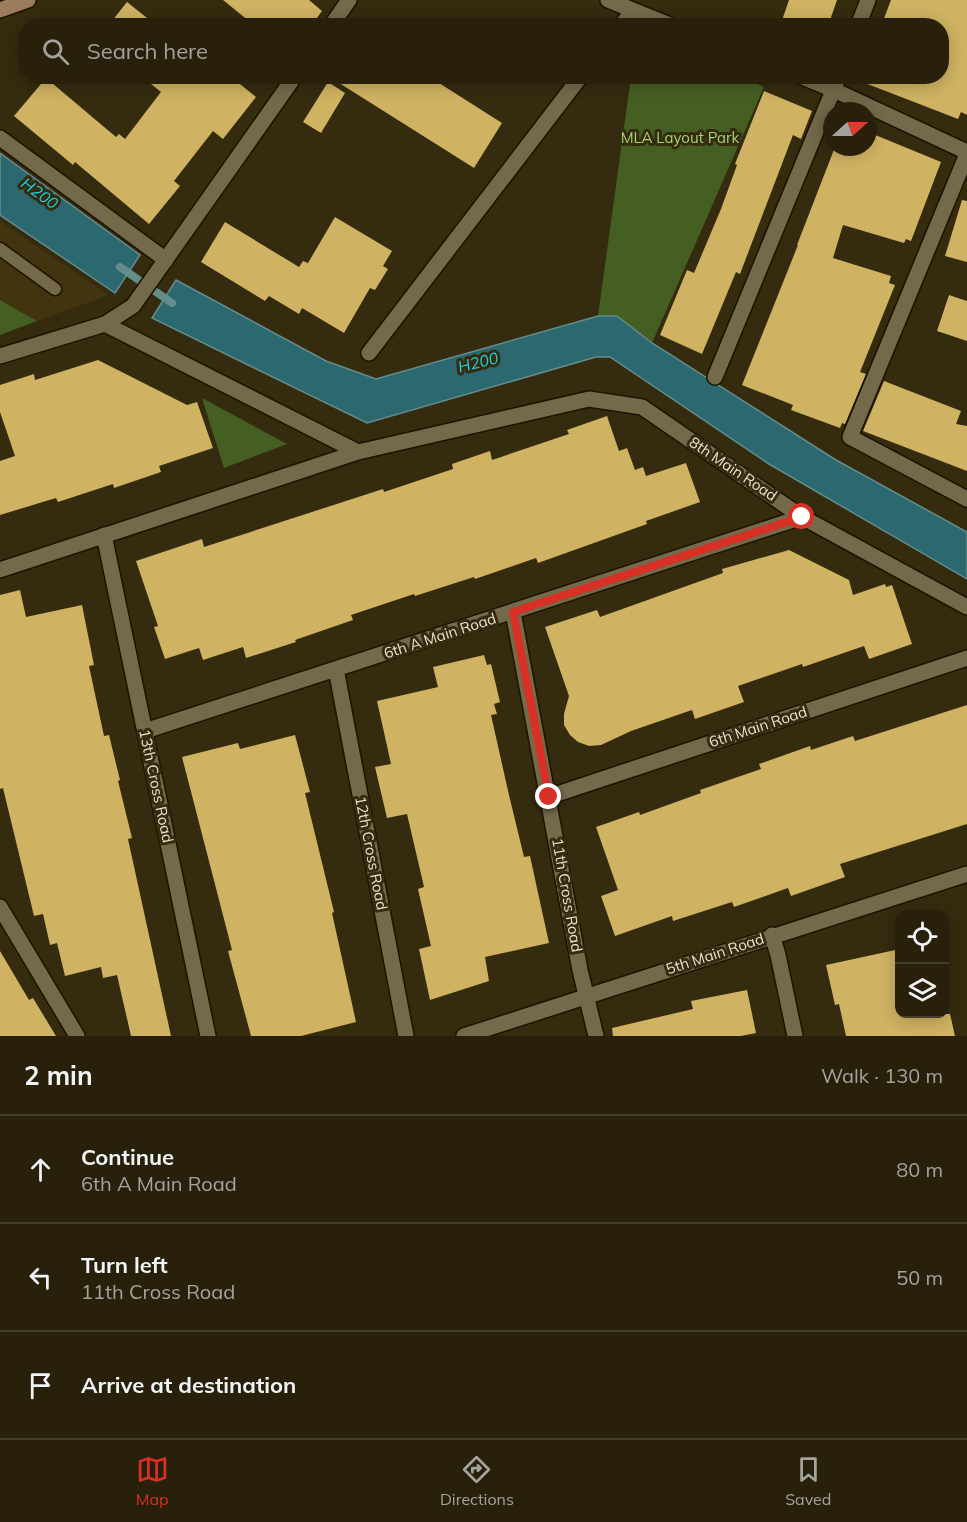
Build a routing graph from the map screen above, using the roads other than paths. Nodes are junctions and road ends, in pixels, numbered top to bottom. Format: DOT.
graph roads {
  1 [pos="28,0"];
  2 [pos="349,0"];
  3 [pos="608,0"];
  4 [pos="868,0"];
  5 [pos="0,10"];
  6 [pos="633,10"];
  7 [pos="337,18"];
  8 [pos="627,18"];
  9 [pos="652,18"];
  10 [pos="861,18"];
  11 [pos="289,84"];
  12 [pos="575,84"];
  13 [pos="837,84"];
  14 [pos="839,84"];
  15 [pos="0,138"];
  16 [pos="967,153"];
  17 [pos="0,249"];
  18 [pos="162,265"];
  19 [pos="55,289"];
  20 [pos="105,324"];
  21 [pos="369,353"];
  22 [pos="0,356"];
  23 [pos="715,377"];
  24 [pos="358,452"];
  25 [pos="967,499"];
  26 [pos="802,517"];
  27 [pos="104,535"];
  28 [pos="0,570"];
  29 [pos="967,607"];
  30 [pos="513,612"];
  31 [pos="967,658"];
  32 [pos="336,669"];
  33 [pos="145,731"];
  34 [pos="549,797"];
  35 [pos="967,874"];
  36 [pos="0,907"];
  37 [pos="772,935"];
  38 [pos="586,997"];
  39 [pos="77,1036"];
  40 [pos="208,1036"];
  41 [pos="406,1036"];
  42 [pos="464,1036"];
  43 [pos="596,1036"];
  44 [pos="795,1036"];
  1 -- 5 [label="street"];
  2 -- 7 [label="street"];
  3 -- 6 [label="street"];
  4 -- 10 [label="street"];
  6 -- 8 [label="street"];
  6 -- 9 [label="street"];
  11 -- 18 [label="street"];
  12 -- 21 [label="street"];
  13 -- 23 [label="street"];
  14 -- 16 [label="street"];
  15 -- 18 [label="street"];
  16 -- 25 [label="street"];
  17 -- 19 [label="lane"];
  18 -- 20 [label="street"];
  20 -- 22 [label="street"];
  20 -- 24 [label="street"];
  24 -- 26 [label="street, 8th Main Road"];
  24 -- 27 [label="street"];
  26 -- 29 [label="street, 8th Main Road"];
  26 -- 30 [label="street, 6th A Main Road"];
  27 -- 28 [label="street"];
  27 -- 33 [label="street, 13th Cross Road"];
  30 -- 32 [label="street, 6th A Main Road"];
  30 -- 34 [label="street, 11th Cross Road"];
  31 -- 34 [label="street, 6th Main Road"];
  32 -- 33 [label="street, 6th A Main Road"];
  32 -- 41 [label="street, 12th Cross Road"];
  33 -- 40 [label="street, 13th Cross Road"];
  34 -- 38 [label="street, 11th Cross Road"];
  35 -- 37 [label="street, 5th Main Road"];
  36 -- 39 [label="street"];
  37 -- 38 [label="street, 5th Main Road"];
  37 -- 44 [label="street"];
  38 -- 42 [label="street, 5th Main Road"];
  38 -- 43 [label="street, 11th Cross Road"];
}
